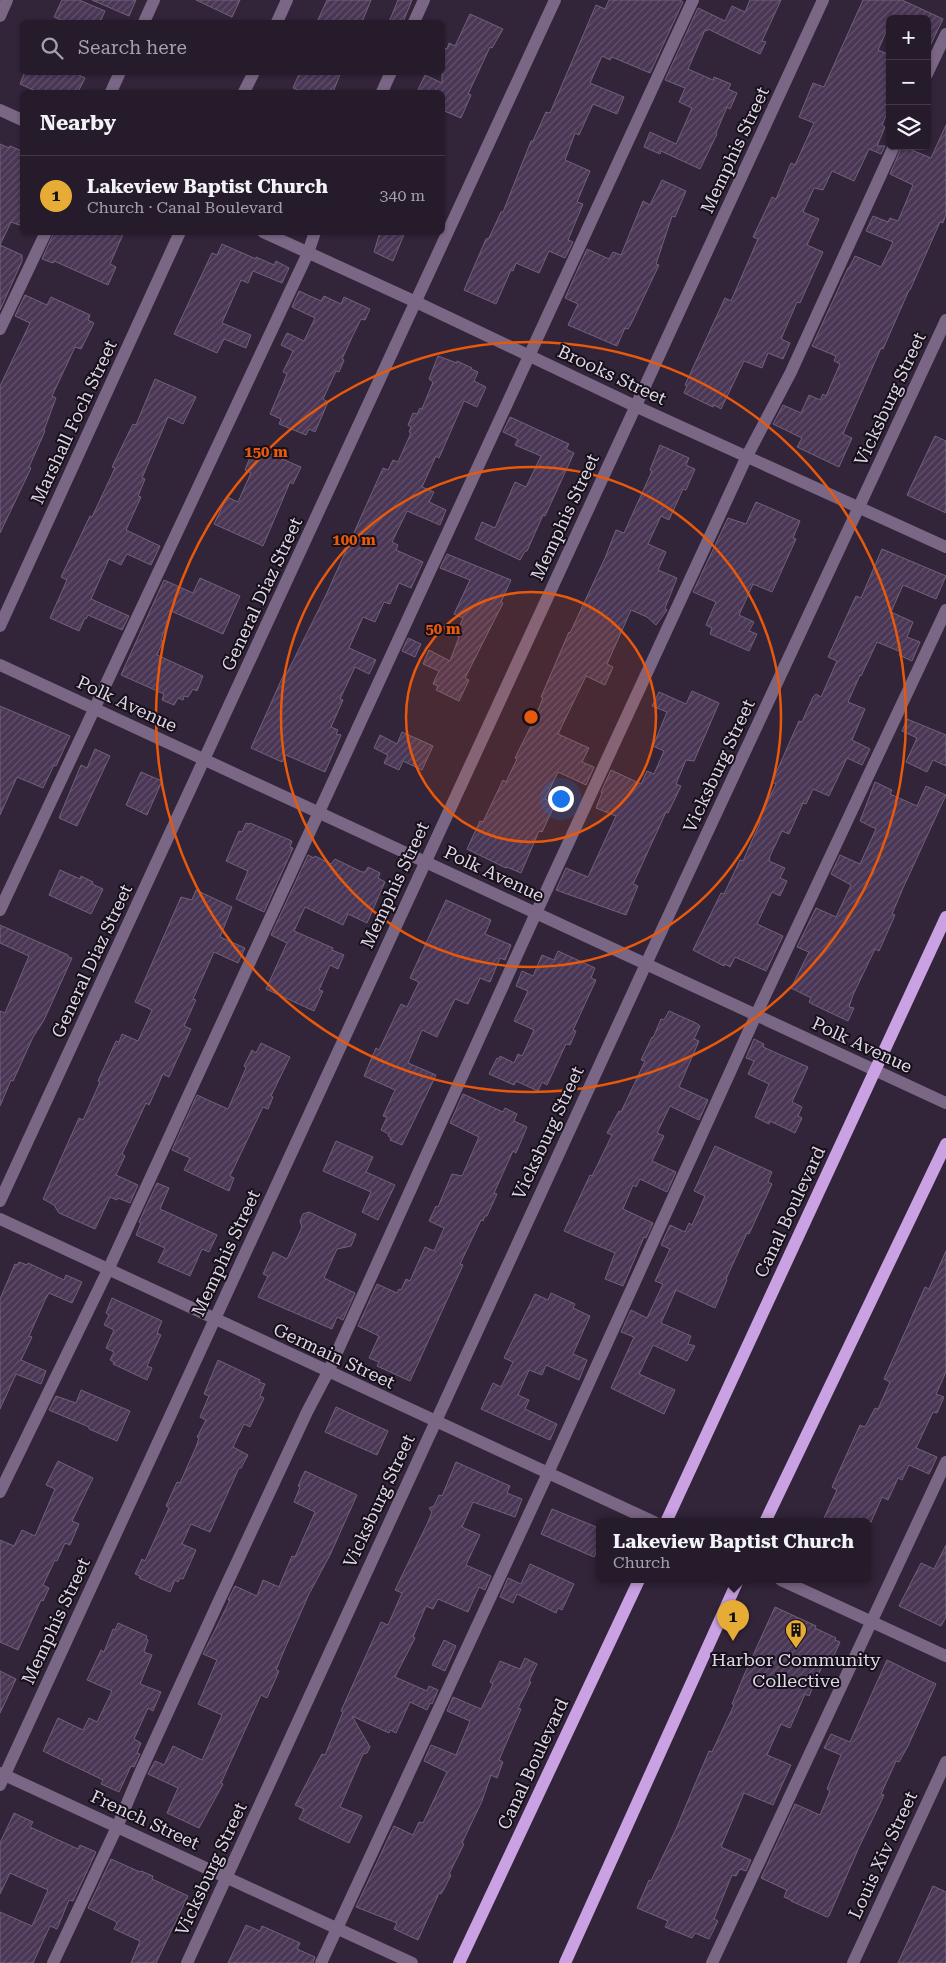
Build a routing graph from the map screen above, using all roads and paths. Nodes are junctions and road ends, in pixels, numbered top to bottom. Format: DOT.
graph roads {
  1 [pos="7,0"];
  2 [pos="154,0"];
  3 [pos="287,0"];
  4 [pos="424,0"];
  5 [pos="555,0"];
  6 [pos="693,0"];
  7 [pos="823,0"];
  8 [pos="0,16"];
  9 [pos="145,20"];
  10 [pos="278,20"];
  11 [pos="415,20"];
  12 [pos="946,34"];
  13 [pos="931,66"];
  14 [pos="119,75"];
  15 [pos="252,75"];
  16 [pos="390,75"];
  17 [pos="112,90"];
  18 [pos="245,90"];
  19 [pos="383,90"];
  20 [pos="0,110"];
  21 [pos="20,119"];
  22 [pos="892,150"];
  23 [pos="45,235"];
  24 [pos="179,235"];
  25 [pos="269,235"];
  26 [pos="314,235"];
  27 [pos="308,253"];
  28 [pos="416,302"];
  29 [pos="946,320"];
  30 [pos="0,329"];
  31 [pos="529,356"];
  32 [pos="635,406"];
  33 [pos="747,456"];
  34 [pos="859,507"];
  35 [pos="946,547"];
  36 [pos="946,610"];
  37 [pos="0,626"];
  38 [pos="0,665"];
  39 [pos="94,708"];
  40 [pos="205,760"];
  41 [pos="318,812"];
  42 [pos="425,862"];
  43 [pos="0,910"];
  44 [pos="536,913"];
  45 [pos="946,917"];
  46 [pos="646,964"];
  47 [pos="756,1015"];
  48 [pos="874,1070"];
  49 [pos="946,1103"];
  50 [pos="946,1144"];
  51 [pos="0,1201"];
  52 [pos="0,1220"];
  53 [pos="108,1270"];
  54 [pos="214,1320"];
  55 [pos="328,1372"];
  56 [pos="435,1422"];
  57 [pos="946,1462"];
  58 [pos="548,1474"];
  59 [pos="0,1492"];
  60 [pos="645,1518"];
  61 [pos="668,1518"];
  62 [pos="767,1518"];
  63 [pos="638,1583"];
  64 [pos="737,1583"];
  65 [pos="787,1583"];
  66 [pos="872,1622"];
  67 [pos="946,1656"];
  68 [pos="946,1762"];
  69 [pos="2,1778"];
  70 [pos="118,1827"];
  71 [pos="226,1877"];
  72 [pos="336,1928"];
  73 [pos="53,1963"];
  74 [pos="187,1963"];
  75 [pos="320,1963"];
  76 [pos="412,1963"];
  77 [pos="459,1963"];
  78 [pos="566,1963"];
  79 [pos="712,1963"];
  80 [pos="853,1963"];
  1 -- 8 [label="street"];
  2 -- 9 [label="street"];
  3 -- 10 [label="street"];
  4 -- 11 [label="street"];
  5 -- 28 [label="street, General Diaz Street"];
  6 -- 31 [label="street"];
  7 -- 32 [label="street, Memphis Street"];
  12 -- 13 [label="street"];
  14 -- 17 [label="street"];
  15 -- 18 [label="street"];
  16 -- 19 [label="street"];
  20 -- 21 [label="street"];
  22 -- 33 [label="street"];
  23 -- 30 [label="street"];
  24 -- 37 [label="street, Marshall Foch Street"];
  25 -- 27 [label="street, Brooks Street"];
  26 -- 27 [label="street"];
  27 -- 28 [label="street, Brooks Street"];
  27 -- 39 [label="street"];
  28 -- 31 [label="street, Brooks Street"];
  28 -- 40 [label="street, General Diaz Street"];
  29 -- 34 [label="street, Vicksburg Street"];
  31 -- 32 [label="street, Brooks Street"];
  31 -- 41 [label="street"];
  32 -- 33 [label="street, Brooks Street"];
  32 -- 42 [label="street, Memphis Street"];
  33 -- 34 [label="street, Brooks Street"];
  33 -- 44 [label="street"];
  34 -- 35 [label="street, Brooks Street"];
  34 -- 46 [label="street, Vicksburg Street"];
  36 -- 47 [label="street"];
  38 -- 39 [label="street, Polk Avenue"];
  39 -- 40 [label="street, Polk Avenue"];
  39 -- 43 [label="street"];
  40 -- 41 [label="street, Polk Avenue"];
  40 -- 51 [label="street, General Diaz Street"];
  41 -- 42 [label="street, Polk Avenue"];
  41 -- 53 [label="street"];
  42 -- 44 [label="street, Polk Avenue"];
  42 -- 54 [label="street, Memphis Street"];
  44 -- 46 [label="street, Polk Avenue"];
  44 -- 55 [label="street"];
  45 -- 48 [label="main road, Canal Boulevard"];
  46 -- 47 [label="street, Polk Avenue"];
  46 -- 56 [label="street, Vicksburg Street"];
  47 -- 48 [label="street, Polk Avenue"];
  47 -- 58 [label="street"];
  48 -- 49 [label="street, Polk Avenue"];
  48 -- 61 [label="main road, Canal Boulevard"];
  50 -- 62 [label="main road"];
  52 -- 53 [label="street, Germain Street"];
  53 -- 54 [label="street, Germain Street"];
  53 -- 59 [label="street"];
  54 -- 55 [label="street, Germain Street"];
  54 -- 69 [label="street, Memphis Street"];
  55 -- 56 [label="street, Germain Street"];
  55 -- 70 [label="street"];
  56 -- 58 [label="street, Germain Street"];
  56 -- 71 [label="street, Vicksburg Street"];
  57 -- 66 [label="street"];
  58 -- 60 [label="street, Germain Street"];
  58 -- 72 [label="street"];
  63 -- 77 [label="main road, Canal Boulevard"];
  64 -- 78 [label="main road"];
  65 -- 66 [label="street"];
  66 -- 67 [label="street"];
  66 -- 79 [label="street"];
  68 -- 80 [label="street, Louis Xiv Street"];
  69 -- 70 [label="street, French Street"];
  70 -- 71 [label="street, French Street"];
  70 -- 73 [label="street"];
  71 -- 72 [label="street, French Street"];
  71 -- 74 [label="street, Vicksburg Street"];
  72 -- 75 [label="street"];
  72 -- 76 [label="street, French Street"];
}
